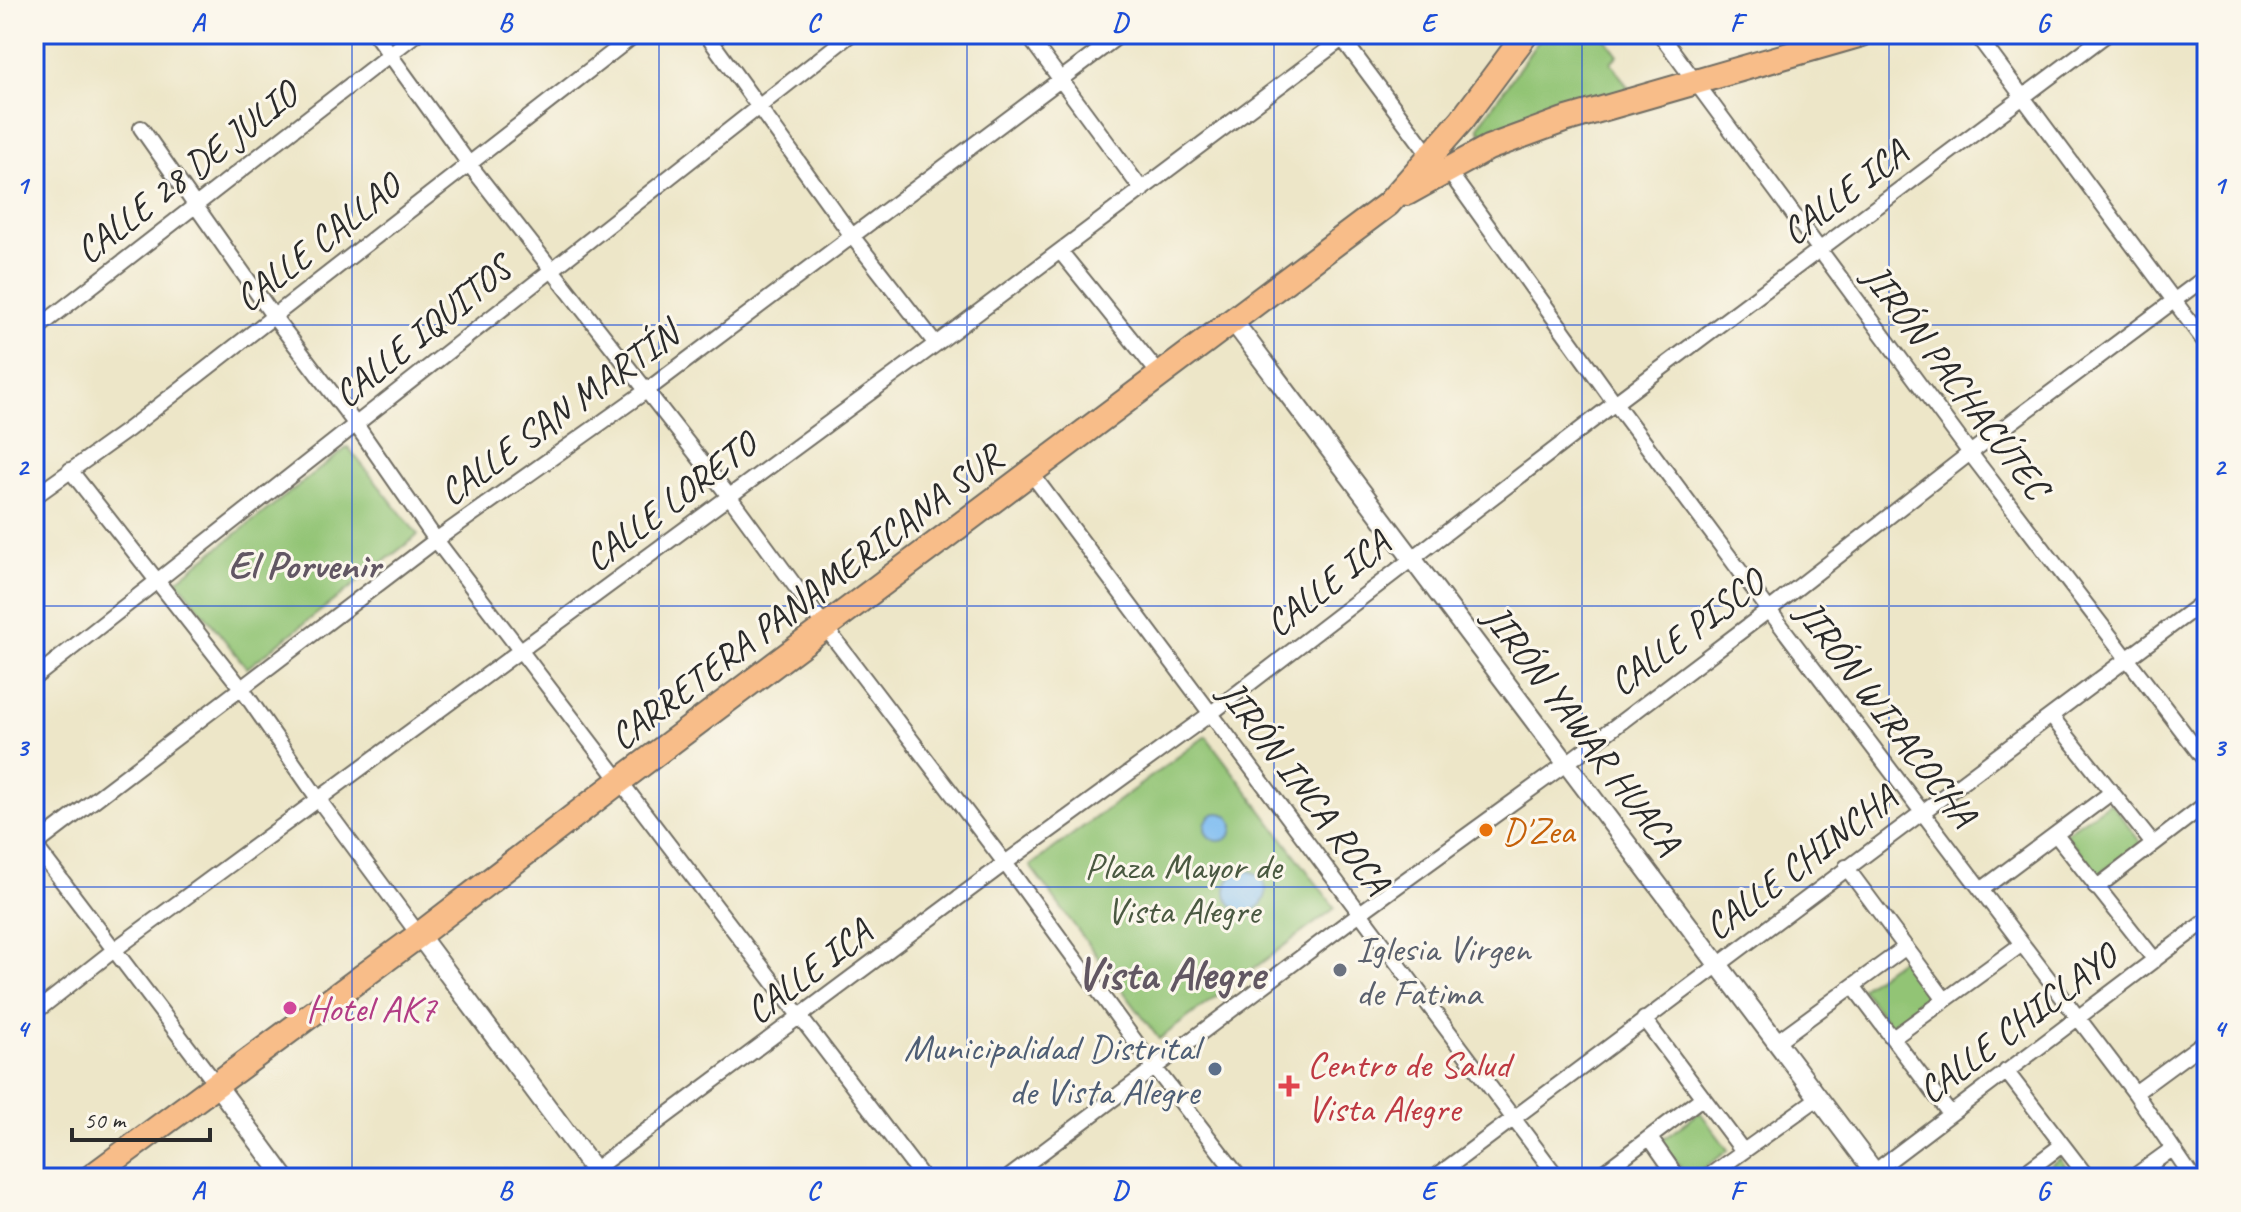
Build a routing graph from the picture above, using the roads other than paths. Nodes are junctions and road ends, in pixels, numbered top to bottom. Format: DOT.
graph roads {
  1 [pos="375,34"];
  2 [pos="416,34"];
  3 [pos="636,34"];
  4 [pos="706,34"];
  5 [pos="851,34"];
  6 [pos="1027,34"];
  7 [pos="1121,34"];
  8 [pos="1526,34"];
  9 [pos="1660,34"];
  10 [pos="1862,34"];
  11 [pos="1976,34"];
  12 [pos="2107,34"];
  13 [pos="1340,36"];
  14 [pos="389,55"];
  15 [pos="1061,79"];
  16 [pos="1697,82"];
  17 [pos="2024,98"];
  18 [pos="760,105"];
  19 [pos="141,128"];
  20 [pos="1439,163"];
  21 [pos="469,164"];
  22 [pos="1142,190"];
  23 [pos="194,205"];
  24 [pos="852,236"];
  25 [pos="1819,250"];
  26 [pos="1060,251"];
  27 [pos="552,268"];
  28 [pos="2207,276"];
  29 [pos="2173,301"];
  30 [pos="274,317"];
  31 [pos="1233,321"];
  32 [pos="34,331"];
  33 [pos="936,344"];
  34 [pos="2207,345"];
  35 [pos="1160,375"];
  36 [pos="646,391"];
  37 [pos="1615,403"];
  38 [pos="357,426"];
  39 [pos="1970,453"];
  40 [pos="70,470"];
  41 [pos="1031,473"];
  42 [pos="729,496"];
  43 [pos="34,497"];
  44 [pos="436,540"];
  45 [pos="1412,557"];
  46 [pos="158,582"];
  47 [pos="2207,599"];
  48 [pos="1769,610"];
  49 [pos="826,628"];
  50 [pos="522,650"];
  51 [pos="2128,658"];
  52 [pos="34,678"];
  53 [pos="242,689"];
  54 [pos="1210,714"];
  55 [pos="2051,716"];
  56 [pos="1567,763"];
  57 [pos="2207,763"];
  58 [pos="621,780"];
  59 [pos="2112,792"];
  60 [pos="319,800"];
  61 [pos="2207,803"];
  62 [pos="1922,811"];
  63 [pos="2056,835"];
  64 [pos="2153,844"];
  65 [pos="34,845"];
  66 [pos="1005,863"];
  67 [pos="1846,867"];
  68 [pos="2096,888"];
  69 [pos="1981,890"];
  70 [pos="1360,913"];
  71 [pos="2207,920"];
  72 [pos="419,935"];
  73 [pos="2022,944"];
  74 [pos="1906,947"];
  75 [pos="114,950"];
  76 [pos="2155,960"];
  77 [pos="1717,964"];
  78 [pos="1853,986"];
  79 [pos="1945,1000"];
  80 [pos="34,1013"];
  81 [pos="800,1017"];
  82 [pos="2077,1018"];
  83 [pos="1644,1019"];
  84 [pos="1893,1038"];
  85 [pos="2207,1040"];
  86 [pos="1776,1042"];
  87 [pos="1154,1067"];
  88 [pos="2006,1071"];
  89 [pos="216,1084"];
  90 [pos="2135,1093"];
  91 [pos="1703,1097"];
  92 [pos="1818,1098"];
  93 [pos="1950,1114"];
  94 [pos="1514,1116"];
  95 [pos="1650,1138"];
  96 [pos="2062,1145"];
  97 [pos="2172,1149"];
  98 [pos="1743,1151"];
  99 [pos="592,1175"];
  100 [pos="1873,1176"];
  101 [pos="90,1178"];
  102 [pos="285,1178"];
  103 [pos="923,1178"];
  104 [pos="1008,1178"];
  105 [pos="1240,1178"];
  106 [pos="1434,1178"];
  107 [pos="1558,1178"];
  108 [pos="1596,1178"];
  109 [pos="1678,1178"];
  110 [pos="1706,1178"];
  111 [pos="2018,1178"];
  112 [pos="2088,1178"];
  113 [pos="2132,1178"];
  114 [pos="2193,1178"];
  1 -- 14 [label="street"];
  2 -- 14 [label="street, CALLE 28 DE JULIO"];
  3 -- 21 [label="street, CALLE CALLAO"];
  4 -- 18 [label="street"];
  5 -- 18 [label="street, CALLE IQUITOS"];
  6 -- 15 [label="street"];
  7 -- 15 [label="street, CALLE SAN MARTÍN"];
  8 -- 20 [label="highway"];
  9 -- 16 [label="street, JIRÓN PACHACÚTEC"];
  10 -- 16 [label="highway, CARRETERA PANAMERICANA SUR"];
  11 -- 17 [label="street"];
  12 -- 17 [label="street, CALLE ICA"];
  13 -- 20 [label="street, JIRÓN WIRACOCHA"];
  13 -- 22 [label="street, CALLE LORETO"];
  14 -- 21 [label="street"];
  14 -- 23 [label="street, CALLE 28 DE JULIO"];
  15 -- 22 [label="street"];
  15 -- 24 [label="street, CALLE SAN MARTÍN"];
  16 -- 20 [label="highway, CARRETERA PANAMERICANA SUR"];
  16 -- 25 [label="street, JIRÓN PACHACÚTEC"];
  17 -- 25 [label="street, CALLE ICA"];
  17 -- 29 [label="street"];
  18 -- 24 [label="street"];
  18 -- 27 [label="street, CALLE IQUITOS"];
  19 -- 23 [label="street"];
  20 -- 31 [label="highway, CARRETERA PANAMERICANA SUR"];
  20 -- 37 [label="street, JIRÓN WIRACOCHA"];
  21 -- 27 [label="street"];
  21 -- 30 [label="street, CALLE CALLAO"];
  22 -- 26 [label="street, CALLE LORETO"];
  23 -- 30 [label="street"];
  23 -- 32 [label="street, CALLE 28 DE JULIO"];
  24 -- 33 [label="street"];
  24 -- 36 [label="street, CALLE SAN MARTÍN"];
  25 -- 37 [label="street, CALLE ICA"];
  25 -- 39 [label="street, JIRÓN PACHACÚTEC"];
  26 -- 33 [label="street, CALLE LORETO"];
  26 -- 35 [label="street"];
  27 -- 36 [label="street"];
  27 -- 38 [label="street, CALLE IQUITOS"];
  28 -- 29 [label="street, CALLE PISCO"];
  29 -- 34 [label="street"];
  29 -- 39 [label="street, CALLE PISCO"];
  30 -- 38 [label="street"];
  30 -- 40 [label="street, CALLE CALLAO"];
  31 -- 35 [label="highway, CARRETERA PANAMERICANA SUR"];
  31 -- 45 [label="street, JIRÓN YAWAR HUACA"];
  33 -- 42 [label="street, CALLE LORETO"];
  35 -- 41 [label="highway, CARRETERA PANAMERICANA SUR"];
  36 -- 42 [label="street"];
  36 -- 44 [label="street, CALLE SAN MARTÍN"];
  37 -- 45 [label="street, CALLE ICA"];
  37 -- 48 [label="street, JIRÓN WIRACOCHA"];
  38 -- 44 [label="street"];
  38 -- 46 [label="street, CALLE IQUITOS"];
  39 -- 48 [label="street, CALLE PISCO"];
  39 -- 51 [label="street, JIRÓN PACHACÚTEC"];
  40 -- 43 [label="street, CALLE CALLAO"];
  40 -- 46 [label="street"];
  41 -- 49 [label="highway, CARRETERA PANAMERICANA SUR"];
  41 -- 54 [label="street, JIRÓN INCA ROCA"];
  42 -- 49 [label="street"];
  42 -- 50 [label="street, CALLE LORETO"];
  44 -- 50 [label="street"];
  44 -- 53 [label="street, CALLE SAN MARTÍN"];
  45 -- 54 [label="street, CALLE ICA"];
  45 -- 56 [label="street, JIRÓN YAWAR HUACA"];
  46 -- 52 [label="street, CALLE IQUITOS"];
  46 -- 53 [label="street"];
  47 -- 51 [label="street, CALLE CHINCHA"];
  48 -- 56 [label="street, CALLE PISCO"];
  48 -- 62 [label="street, JIRÓN WIRACOCHA"];
  49 -- 58 [label="highway, CARRETERA PANAMERICANA SUR"];
  49 -- 66 [label="street"];
  50 -- 58 [label="street"];
  50 -- 60 [label="street, CALLE LORETO"];
  51 -- 55 [label="street, CALLE CHINCHA"];
  51 -- 57 [label="street, JIRÓN PACHACÚTEC"];
  53 -- 60 [label="street"];
  53 -- 65 [label="street, CALLE SAN MARTÍN"];
  54 -- 66 [label="street, CALLE ICA"];
  54 -- 70 [label="street, JIRÓN INCA ROCA"];
  55 -- 59 [label="street"];
  55 -- 62 [label="street, CALLE CHINCHA"];
  56 -- 70 [label="street, CALLE PISCO"];
  56 -- 77 [label="street, JIRÓN YAWAR HUACA"];
  58 -- 72 [label="highway, CARRETERA PANAMERICANA SUR"];
  58 -- 81 [label="street"];
  59 -- 63 [label="street"];
  59 -- 64 [label="street"];
  60 -- 72 [label="street"];
  60 -- 75 [label="street, CALLE LORETO"];
  61 -- 64 [label="street"];
  62 -- 67 [label="street, CALLE CHINCHA"];
  62 -- 69 [label="street, JIRÓN WIRACOCHA"];
  63 -- 68 [label="street"];
  63 -- 69 [label="street"];
  64 -- 68 [label="street"];
  65 -- 75 [label="street"];
  66 -- 81 [label="street, CALLE ICA"];
  66 -- 87 [label="street"];
  67 -- 74 [label="street"];
  67 -- 77 [label="street, CALLE CHINCHA"];
  68 -- 76 [label="street"];
  69 -- 73 [label="street, JIRÓN WIRACOCHA"];
  70 -- 87 [label="street, CALLE PISCO"];
  70 -- 94 [label="street, JIRÓN INCA ROCA"];
  71 -- 76 [label="street, CALLE CHICLAYO"];
  72 -- 89 [label="highway, CARRETERA PANAMERICANA SUR"];
  72 -- 99 [label="street"];
  73 -- 79 [label="street"];
  73 -- 82 [label="street, JIRÓN WIRACOCHA"];
  74 -- 78 [label="street"];
  74 -- 79 [label="street"];
  75 -- 80 [label="street, CALLE LORETO"];
  75 -- 89 [label="street"];
  76 -- 82 [label="street, CALLE CHICLAYO"];
  77 -- 83 [label="street, CALLE CHINCHA"];
  77 -- 86 [label="street, JIRÓN YAWAR HUACA"];
  78 -- 84 [label="street"];
  78 -- 86 [label="street"];
  79 -- 84 [label="street"];
  81 -- 99 [label="street, CALLE ICA"];
  81 -- 103 [label="street"];
  82 -- 88 [label="street, CALLE CHICLAYO"];
  82 -- 90 [label="street, JIRÓN WIRACOCHA"];
  83 -- 91 [label="street"];
  83 -- 94 [label="street, CALLE CHINCHA"];
  84 -- 93 [label="street"];
  85 -- 90 [label="street"];
  86 -- 92 [label="street, JIRÓN YAWAR HUACA"];
  87 -- 104 [label="street, CALLE PISCO"];
  87 -- 105 [label="street"];
  88 -- 93 [label="street, CALLE CHICLAYO"];
  88 -- 96 [label="street"];
  89 -- 101 [label="highway, CARRETERA PANAMERICANA SUR"];
  89 -- 102 [label="street"];
  90 -- 97 [label="street, JIRÓN WIRACOCHA"];
  91 -- 95 [label="street"];
  91 -- 98 [label="street"];
  92 -- 98 [label="street"];
  92 -- 100 [label="street, JIRÓN YAWAR HUACA"];
  93 -- 100 [label="street, CALLE CHICLAYO"];
  94 -- 106 [label="street, CALLE CHINCHA"];
  94 -- 107 [label="street, JIRÓN INCA ROCA"];
  95 -- 108 [label="street"];
  95 -- 109 [label="street"];
  96 -- 111 [label="street"];
  96 -- 112 [label="street"];
  97 -- 113 [label="street"];
  97 -- 114 [label="street, JIRÓN WIRACOCHA"];
  98 -- 110 [label="street"];
}
